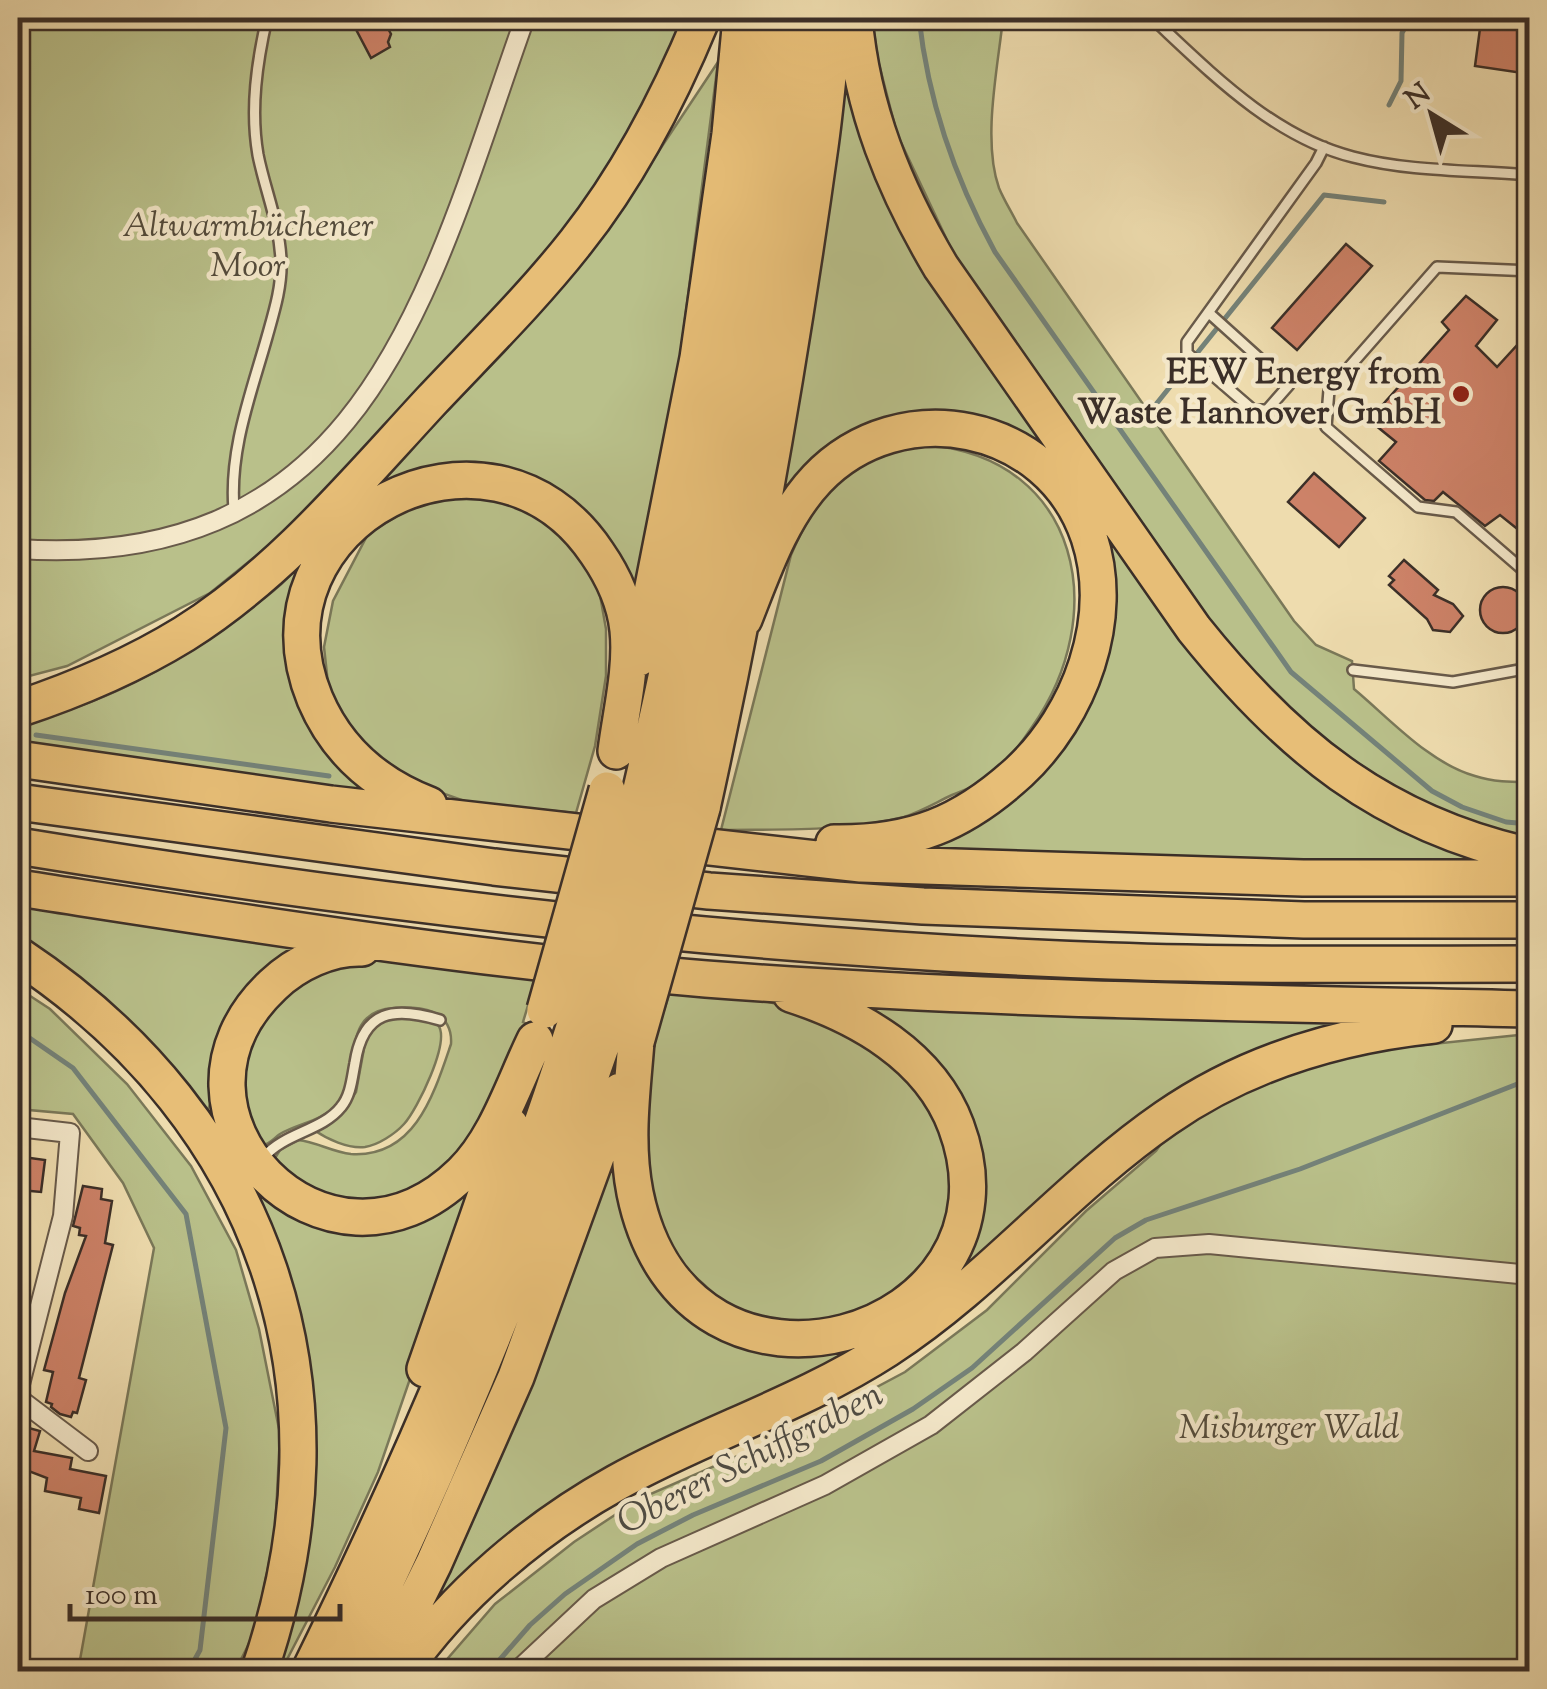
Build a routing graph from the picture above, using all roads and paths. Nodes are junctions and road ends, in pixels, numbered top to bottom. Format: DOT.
graph roads {
  1 [pos="267,18"];
  2 [pos="525,18"];
  3 [pos="702,18"];
  4 [pos="741,18"];
  5 [pos="773,18"];
  6 [pos="802,18"];
  7 [pos="835,18"];
  8 [pos="854,18"];
  9 [pos="1152,18"];
  10 [pos="1324,147"];
  11 [pos="1530,175"];
  12 [pos="1530,271"];
  13 [pos="1209,313"];
  14 [pos="234,510"];
  15 [pos="18,548"];
  16 [pos="1530,576"];
  17 [pos="744,619"];
  18 [pos="1530,668"];
  19 [pos="1353,670"];
  20 [pos="18,709"];
  21 [pos="616,751"];
  22 [pos="18,759"];
  23 [pos="654,800"];
  24 [pos="18,802"];
  25 [pos="461,817"];
  26 [pos="134,820"];
  27 [pos="582,831"];
  28 [pos="18,846"];
  29 [pos="714,846"];
  30 [pos="1530,856"];
  31 [pos="1530,878"];
  32 [pos="18,888"];
  33 [pos="1530,920"];
  34 [pos="427,950"];
  35 [pos="18,956"];
  36 [pos="1530,964"];
  37 [pos="706,978"];
  38 [pos="1530,1012"];
  39 [pos="440,1020"];
  40 [pos="580,1029"];
  41 [pos="18,1126"];
  42 [pos="256,1167"];
  43 [pos="1530,1275"];
  44 [pos="18,1395"];
  45 [pos="88,1451"];
  46 [pos="259,1672"];
  47 [pos="309,1672"];
  48 [pos="342,1672"];
  49 [pos="380,1672"];
  50 [pos="402,1672"];
  51 [pos="516,1672"];
  1 -- 14 [label="lane"];
  2 -- 14 [label="street"];
  3 -- 20 [label="highway"];
  4 -- 21 [label="highway"];
  5 -- 23 [label="highway"];
  6 -- 23 [label="highway"];
  7 -- 17 [label="highway"];
  8 -- 30 [label="highway"];
  9 -- 10 [label="lane"];
  10 -- 11 [label="lane"];
  10 -- 13 [label="lane"];
  12 -- 16 [label="lane"];
  13 -- 13 [label="lane"];
  14 -- 15 [label="street"];
  17 -- 23 [label="highway"];
  17 -- 29 [label="highway"];
  18 -- 19 [label="lane"];
  21 -- 23 [label="highway"];
  21 -- 25 [label="highway"];
  22 -- 25 [label="highway"];
  23 -- 40 [label="highway, bridge"];
  23 -- 40 [label="highway, bridge"];
  24 -- 26 [label="highway"];
  25 -- 27 [label="highway"];
  26 -- 27 [label="highway"];
  26 -- 33 [label="highway"];
  27 -- 29 [label="highway"];
  28 -- 36 [label="highway"];
  29 -- 31 [label="highway"];
  32 -- 34 [label="highway"];
  34 -- 37 [label="highway"];
  34 -- 42 [label="highway"];
  35 -- 46 [label="highway"];
  37 -- 38 [label="highway"];
  37 -- 40 [label="highway"];
  38 -- 50 [label="highway"];
  39 -- 42 [label="lane"];
  40 -- 42 [label="highway"];
  40 -- 47 [label="highway"];
  40 -- 48 [label="highway"];
  40 -- 49 [label="highway"];
  41 -- 44 [label="street"];
  43 -- 51 [label="street"];
  44 -- 45 [label="street"];
}
